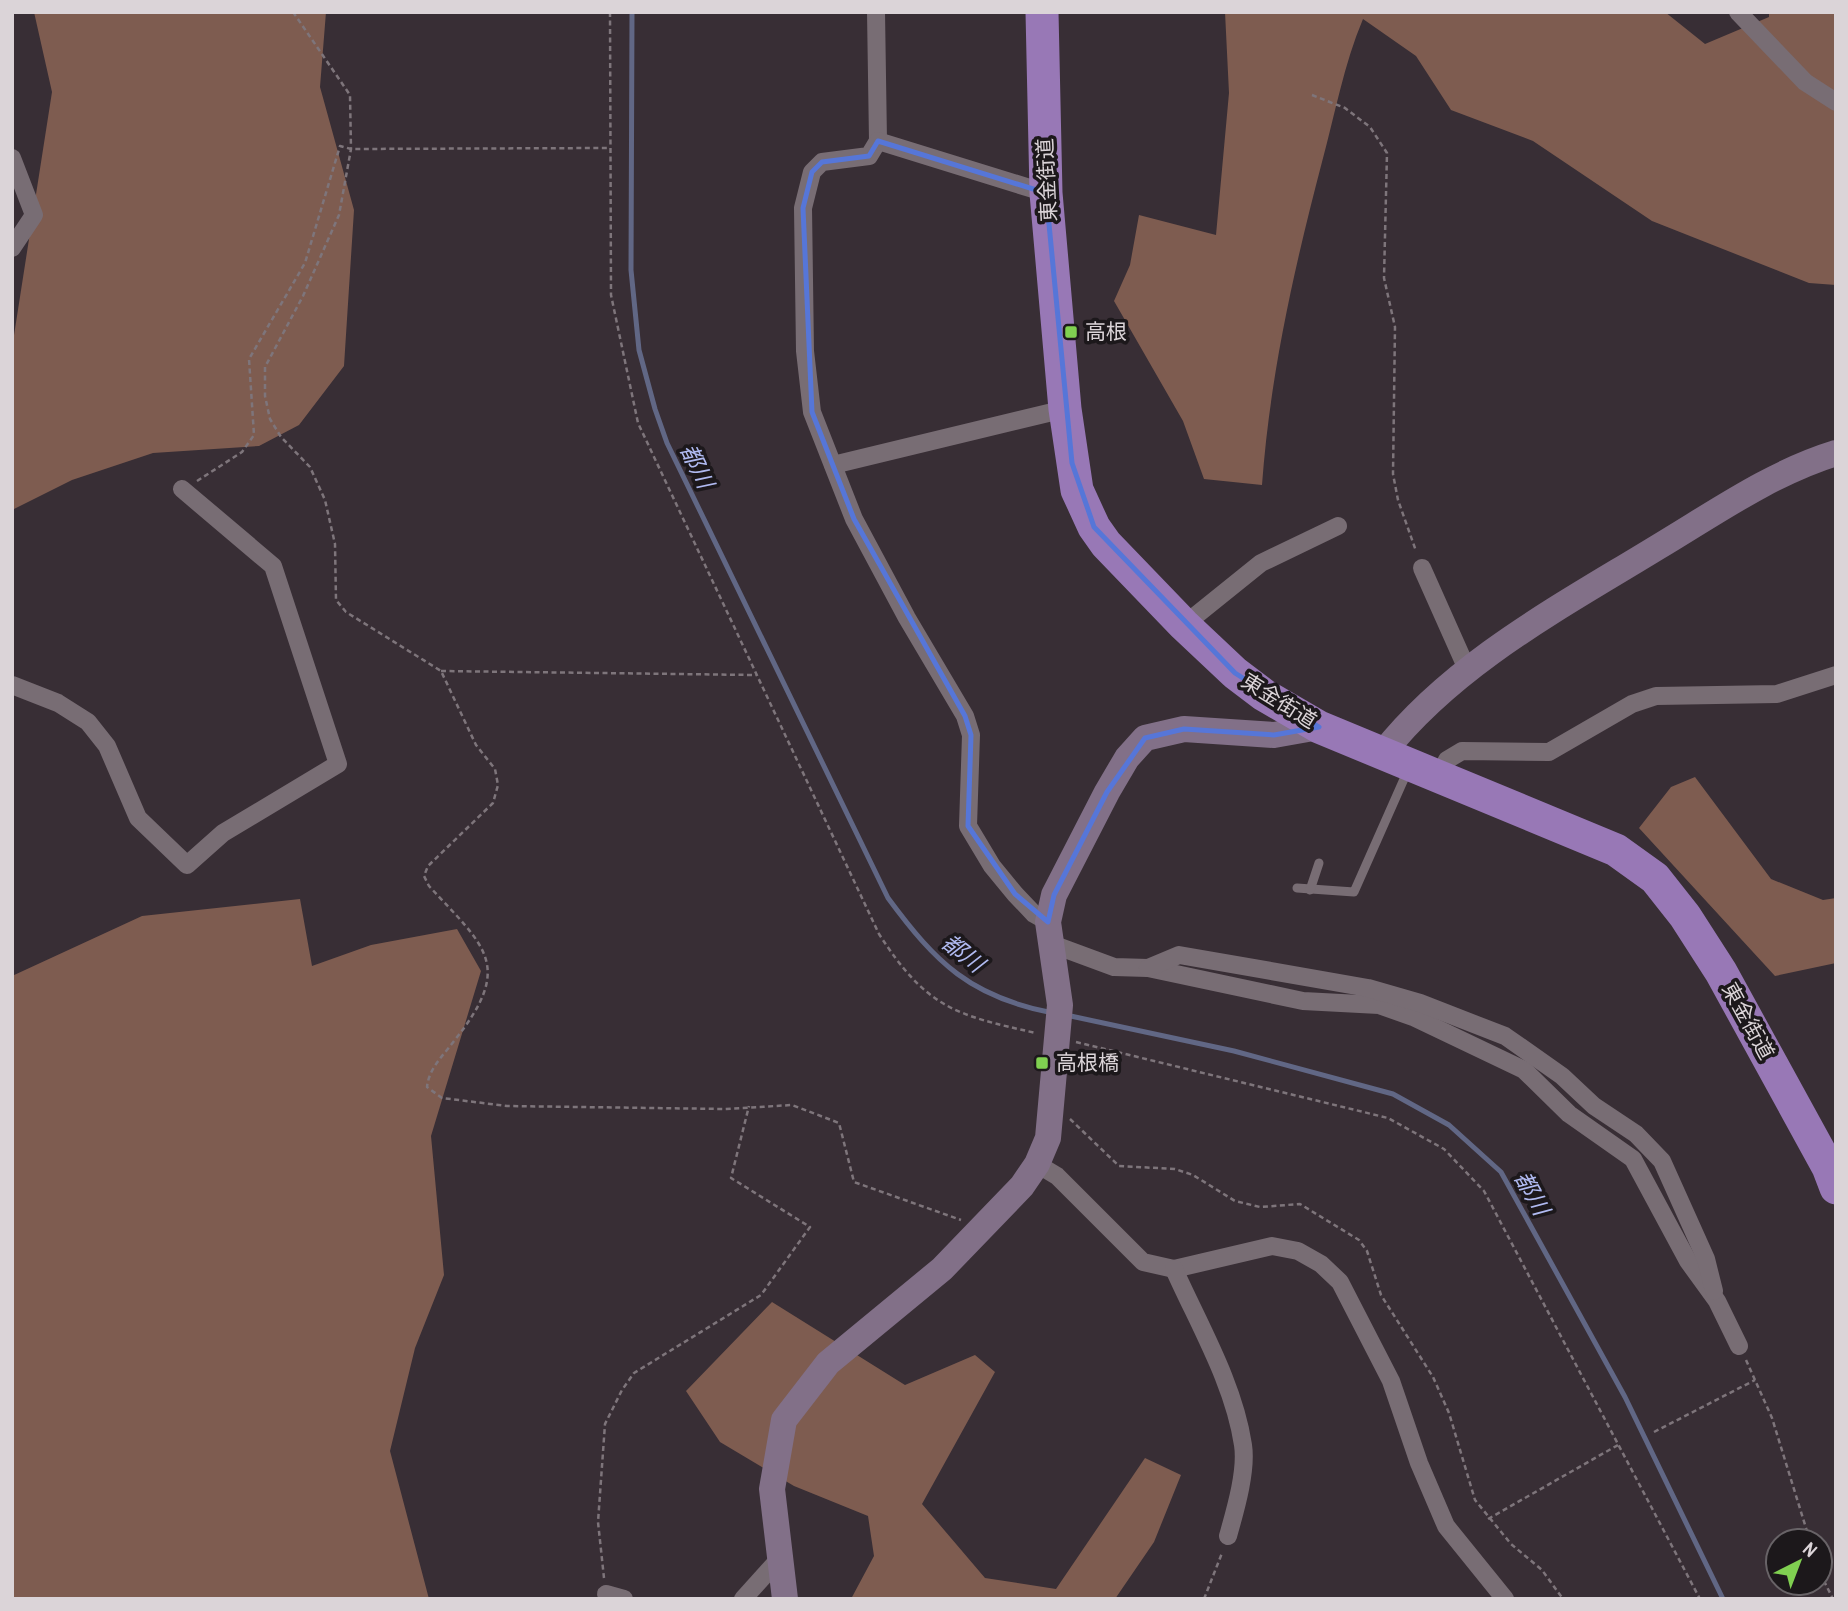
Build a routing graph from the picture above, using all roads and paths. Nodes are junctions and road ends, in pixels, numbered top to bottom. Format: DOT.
graph roads {
  1 [pos="293,12"];
  2 [pos="876,12"];
  3 [pos="1042,12"];
  4 [pos="1738,12"];
  5 [pos="1312,94"];
  6 [pos="1836,102"];
  7 [pos="878,141"];
  8 [pos="608,148"];
  9 [pos="351,149"];
  10 [pos="12,158"];
  11 [pos="1046,193"];
  12 [pos="12,248"];
  13 [pos="1065,409"];
  14 [pos="1836,453"];
  15 [pos="833,465"];
  16 [pos="182,489"];
  17 [pos="1338,526"];
  18 [pos="1422,568"];
  19 [pos="1184,625"];
  20 [pos="1467,669"];
  21 [pos="441,671"];
  22 [pos="756,675"];
  23 [pos="1836,675"];
  24 [pos="12,685"];
  25 [pos="1319,727"];
  26 [pos="1411,764"];
  27 [pos="1319,863"];
  28 [pos="1297,888"];
  29 [pos="1310,890"];
  30 [pos="1049,933"];
  31 [pos="1148,968"];
  32 [pos="748,1106"];
  33 [pos="1037,1164"];
  34 [pos="1836,1188"];
  35 [pos="982,1227"];
  36 [pos="1174,1269"];
  37 [pos="1717,1301"];
  38 [pos="1739,1346"];
  39 [pos="1755,1380"];
  40 [pos="1654,1432"];
  41 [pos="1618,1445"];
  42 [pos="1488,1519"];
  43 [pos="1806,1527"];
  44 [pos="1228,1536"];
  45 [pos="780,1558"];
  46 [pos="606,1594"];
  47 [pos="624,1599"];
  48 [pos="743,1599"];
  49 [pos="785,1599"];
  50 [pos="1204,1599"];
  51 [pos="1505,1599"];
  1 -- 9 [label="path"];
  2 -- 7 [label="street"];
  3 -- 11 [label="highway, 東金街道"];
  4 -- 6 [label="street"];
  5 -- 18 [label="path"];
  7 -- 11 [label="street"];
  7 -- 15 [label="street"];
  8 -- 9 [label="path"];
  9 -- 16 [label="path"];
  9 -- 21 [label="path"];
  10 -- 12 [label="street"];
  11 -- 13 [label="highway, 東金街道"];
  13 -- 15 [label="street"];
  13 -- 19 [label="highway, 東金街道"];
  14 -- 20 [label="street"];
  15 -- 30 [label="street"];
  16 -- 24 [label="street"];
  17 -- 19 [label="street"];
  18 -- 20 [label="street"];
  19 -- 25 [label="highway, 東金街道"];
  20 -- 26 [label="street"];
  21 -- 22 [label="path"];
  21 -- 32 [label="path"];
  23 -- 26 [label="street"];
  25 -- 26 [label="highway, 東金街道"];
  25 -- 30 [label="street"];
  26 -- 29 [label="lane"];
  26 -- 34 [label="highway, 東金街道"];
  27 -- 29 [label="lane"];
  28 -- 29 [label="lane"];
  30 -- 31 [label="street"];
  30 -- 33 [label="street"];
  31 -- 37 [label="street"];
  31 -- 37 [label="street"];
  32 -- 35 [label="path"];
  32 -- 46 [label="path"];
  33 -- 35 [label="street"];
  33 -- 36 [label="street"];
  35 -- 45 [label="street"];
  36 -- 44 [label="street"];
  36 -- 51 [label="street"];
  37 -- 38 [label="street"];
  38 -- 39 [label="path"];
  39 -- 40 [label="path"];
  39 -- 43 [label="path"];
  41 -- 42 [label="path"];
  44 -- 50 [label="path"];
  45 -- 48 [label="street"];
  45 -- 49 [label="street"];
  46 -- 47 [label="street"];
}
